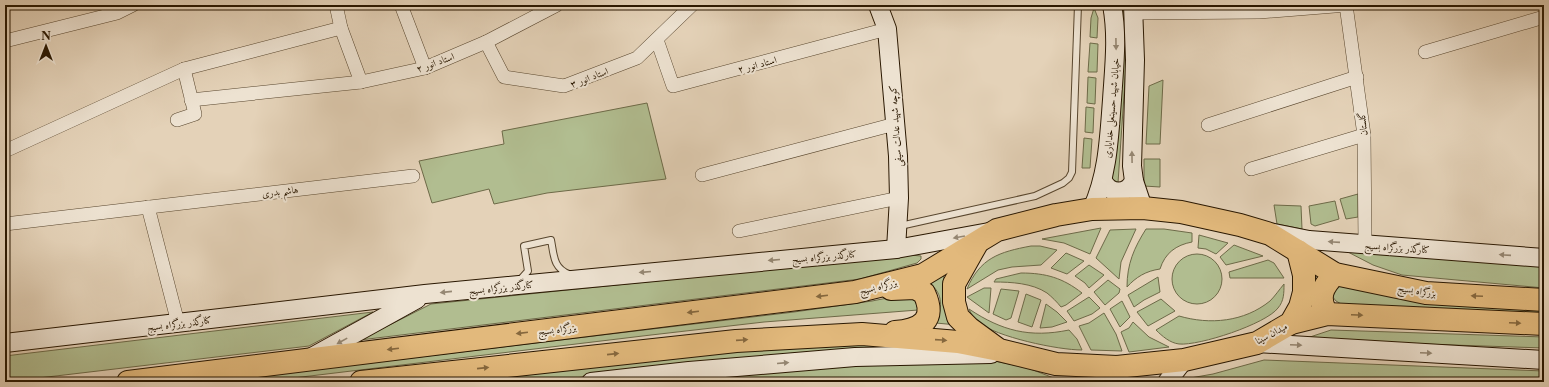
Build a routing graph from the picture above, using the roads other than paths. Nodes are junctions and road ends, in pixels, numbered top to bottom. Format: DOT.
graph roads {
  1 [pos="133,5"];
  2 [pos="336,5"];
  3 [pos="401,5"];
  4 [pos="557,5"];
  5 [pos="692,5"];
  6 [pos="878,5"];
  7 [pos="1078,5"];
  8 [pos="1112,5"];
  9 [pos="1347,5"];
  10 [pos="1134,9"];
  11 [pos="1258,9"];
  12 [pos="1544,17"];
  13 [pos="341,28"];
  14 [pos="887,29"];
  15 [pos="657,40"];
  16 [pos="5,41"];
  17 [pos="486,42"];
  18 [pos="1425,52"];
  19 [pos="425,68"];
  20 [pos="184,69"];
  21 [pos="1357,77"];
  22 [pos="361,82"];
  23 [pos="191,100"];
  24 [pos="177,120"];
  25 [pos="895,124"];
  26 [pos="1208,125"];
  27 [pos="1364,135"];
  28 [pos="5,151"];
  29 [pos="1251,169"];
  30 [pos="702,175"];
  31 [pos="413,176"];
  32 [pos="1103,181"];
  33 [pos="1134,181"];
  34 [pos="899,198"];
  35 [pos="148,207"];
  36 [pos="1092,208"];
  37 [pos="1143,208"];
  38 [pos="5,224"];
  39 [pos="898,226"];
  40 [pos="1250,228"];
  41 [pos="997,230"];
  42 [pos="739,231"];
  43 [pos="976,244"];
  44 [pos="1365,244"];
  45 [pos="896,249"];
  46 [pos="1298,251"];
  47 [pos="1544,258"];
  48 [pos="1335,274"];
  49 [pos="580,278"];
  50 [pos="508,286"];
  51 [pos="855,292"];
  52 [pos="425,294"];
  53 [pos="1544,300"];
  54 [pos="1327,314"];
  55 [pos="178,323"];
  56 [pos="1291,323"];
  57 [pos="1544,324"];
  58 [pos="862,334"];
  59 [pos="1257,342"];
  60 [pos="5,343"];
  61 [pos="1006,352"];
  62 [pos="307,360"];
  63 [pos="1184,360"];
  64 [pos="1544,360"];
  65 [pos="1118,374"];
  66 [pos="128,382"];
  67 [pos="361,382"];
  68 [pos="591,382"];
  69 [pos="1167,382"];
  1 -- 16 [label="street"];
  2 -- 13 [label="street"];
  3 -- 19 [label="street"];
  4 -- 17 [label="street, استاد انور ۲"];
  5 -- 15 [label="street, استاد انور ۳"];
  6 -- 14 [label="street, کوچه شهید عدالت سیفی"];
  7 -- 39 [label="lane"];
  8 -- 32 [label="street, خیابان شهید حسینعلی خدایاری, one-way"];
  9 -- 11 [label="street"];
  9 -- 21 [label="street, گلستان"];
  10 -- 11 [label="street"];
  33 -- 10 [label="street, خیابان شهید حسینعلی خدایاری, one-way"];
  12 -- 18 [label="street"];
  13 -- 20 [label="street"];
  13 -- 22 [label="street"];
  14 -- 15 [label="street, استاد انور ۲"];
  14 -- 25 [label="street, کوچه شهید عدالت سیفی"];
  15 -- 17 [label="street, استاد انور ۳"];
  17 -- 19 [label="street, استاد انور ۲"];
  19 -- 22 [label="street, استاد انور ۲"];
  20 -- 23 [label="street"];
  20 -- 28 [label="street"];
  21 -- 26 [label="street"];
  21 -- 27 [label="street, گلستان"];
  22 -- 23 [label="street, استاد انور ۲"];
  23 -- 24 [label="street"];
  25 -- 30 [label="street"];
  25 -- 34 [label="street, کوچه شهید عدالت سیفی"];
  27 -- 29 [label="street"];
  27 -- 44 [label="street, گلستان"];
  31 -- 35 [label="street, هاشم بدری"];
  32 -- 33 [label="street"];
  32 -- 36 [label="street, خیابان شهید حسینعلی خدایاری"];
  33 -- 37 [label="street, خیابان شهید حسینعلی خدایاری"];
  34 -- 39 [label="street, کوچه شهید عدالت سیفی"];
  34 -- 42 [label="street"];
  35 -- 38 [label="street, هاشم بدری"];
  35 -- 55 [label="street"];
  36 -- 37 [label="highway, میدان سینا"];
  36 -- 41 [label="highway, میدان سینا"];
  37 -- 40 [label="highway, میدان سینا"];
  39 -- 45 [label="street, کوچه شهید عدالت سیفی"];
  44 -- 40 [label="street, کنارگذر بزرگراه بسیج, one-way"];
  40 -- 46 [label="highway, میدان سینا"];
  41 -- 43 [label="highway, میدان سینا"];
  41 -- 45 [label="street, کنارگذر بزرگراه بسیج, one-way"];
  43 -- 51 [label="highway, بزرگراه بسیج"];
  43 -- 61 [label="highway, میدان سینا"];
  47 -- 44 [label="street, کنارگذر بزرگراه بسیج, one-way"];
  45 -- 49 [label="street, کنارگذر بزرگراه بسیج, one-way"];
  46 -- 48 [label="highway, بزرگراه بسیج"];
  46 -- 56 [label="highway, میدان سینا"];
  53 -- 48 [label="highway, بزرگراه بسیج, one-way"];
  48 -- 54 [label="highway"];
  49 -- 50 [label="street, کنارگذر بزرگراه بسیج"];
  49 -- 50 [label="lane"];
  50 -- 52 [label="street, کنارگذر بزرگراه بسیج, one-way"];
  51 -- 58 [label="highway"];
  51 -- 62 [label="highway, بزرگراه بسیج, one-way"];
  52 -- 55 [label="street, کنارگذر بزرگراه بسیج"];
  52 -- 62 [label="street, one-way"];
  54 -- 56 [label="highway"];
  54 -- 57 [label="highway, one-way"];
  55 -- 60 [label="street, کنارگذر بزرگراه بسیج"];
  56 -- 59 [label="highway, میدان سینا"];
  58 -- 61 [label="highway, one-way"];
  67 -- 58 [label="highway, one-way"];
  59 -- 63 [label="highway, میدان سینا"];
  59 -- 64 [label="street, one-way"];
  61 -- 65 [label="highway, میدان سینا"];
  68 -- 61 [label="street, one-way"];
  62 -- 66 [label="highway, بزرگراه بسیج"];
  63 -- 65 [label="highway, میدان سینا"];
  63 -- 69 [label="street"];
}
